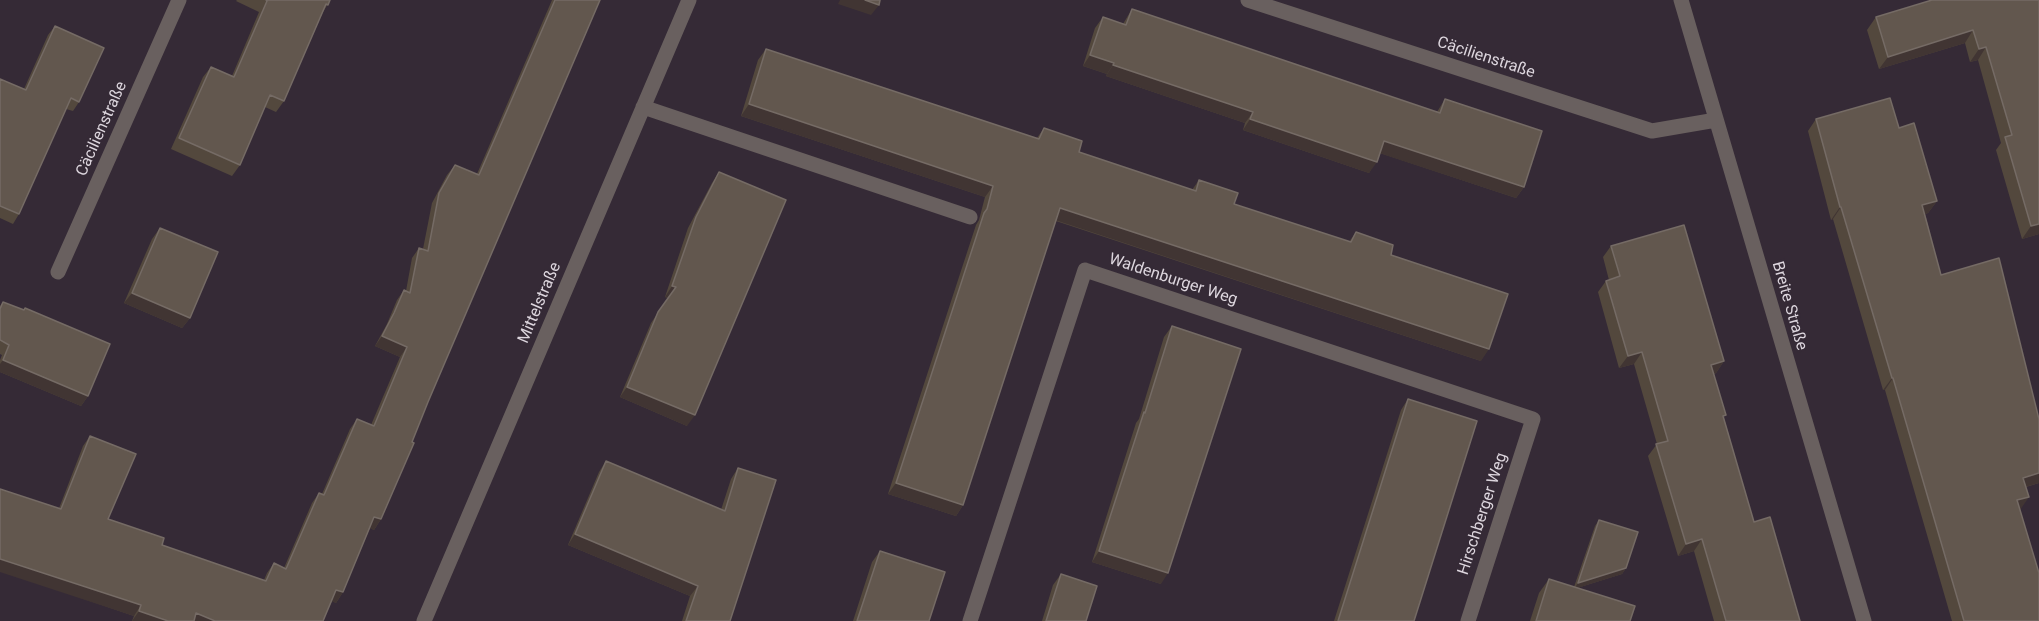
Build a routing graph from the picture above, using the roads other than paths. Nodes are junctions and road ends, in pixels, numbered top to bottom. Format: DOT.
graph roads {
  1 [pos="179,0"];
  2 [pos="690,0"];
  3 [pos="1248,0"];
  4 [pos="1681,0"];
  5 [pos="643,107"];
  6 [pos="1716,120"];
  7 [pos="970,218"];
  8 [pos="58,272"];
  9 [pos="1533,419"];
  10 [pos="424,621"];
  11 [pos="970,621"];
  12 [pos="1468,621"];
  13 [pos="1864,621"];
  1 -- 8 [label="street, Cäcilienstraße"];
  2 -- 5 [label="street, Mittelstraße"];
  3 -- 6 [label="street, Cäcilienstraße"];
  4 -- 6 [label="street, Breite Straße"];
  5 -- 7 [label="street"];
  5 -- 10 [label="street, Mittelstraße"];
  6 -- 13 [label="street, Breite Straße"];
  9 -- 11 [label="street, Waldenburger Weg"];
  9 -- 12 [label="street, Hirschberger Weg"];
}
